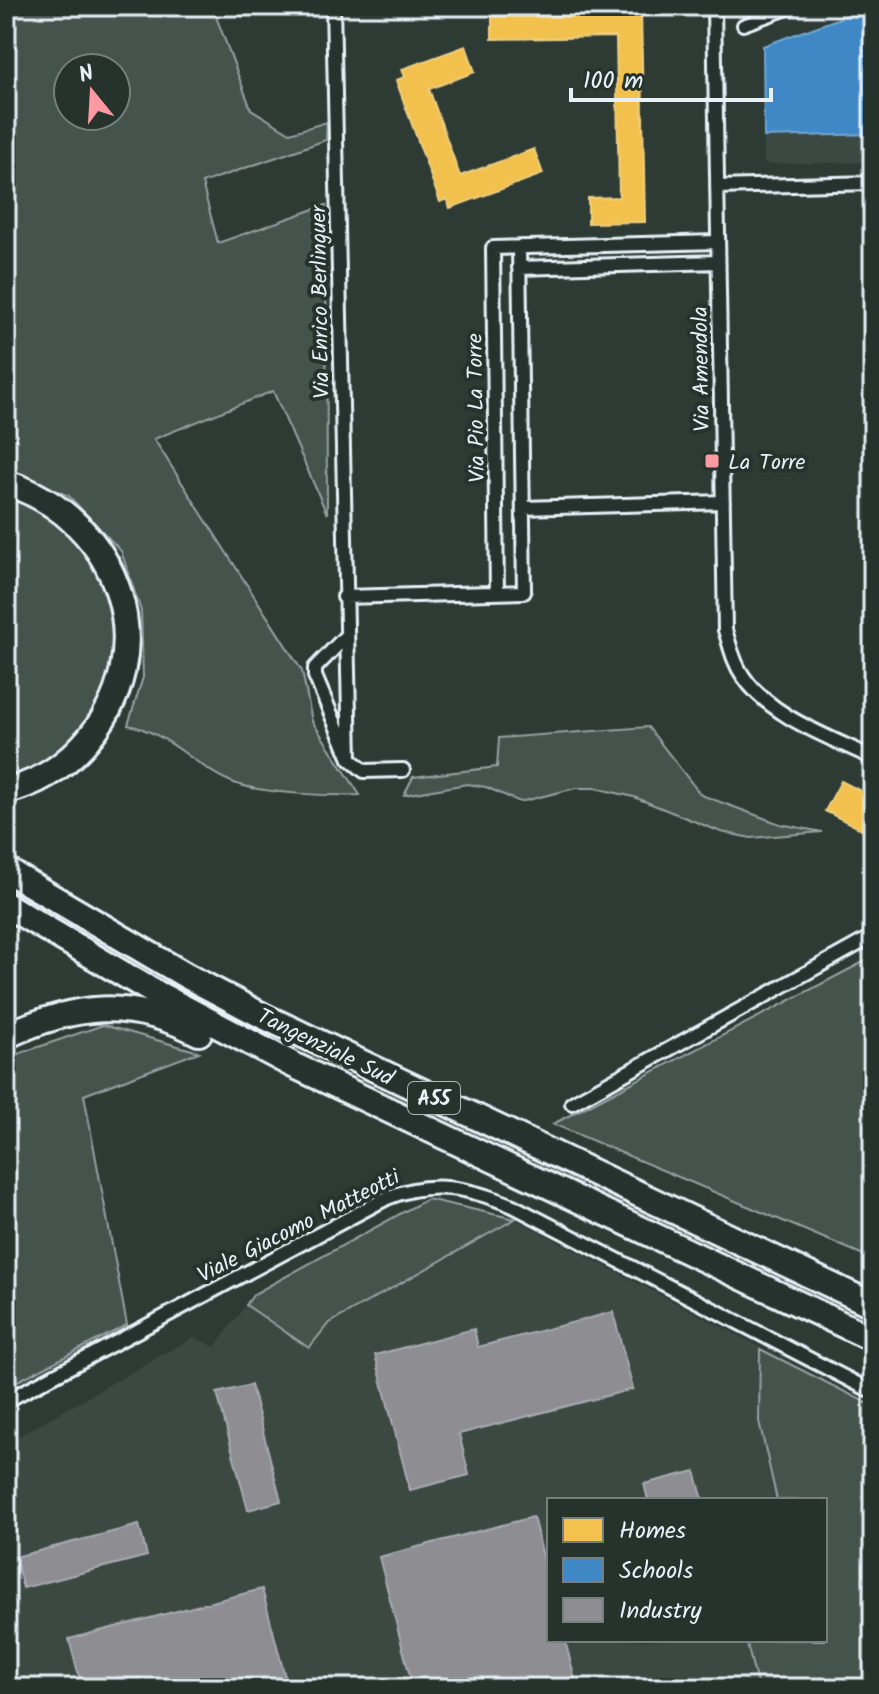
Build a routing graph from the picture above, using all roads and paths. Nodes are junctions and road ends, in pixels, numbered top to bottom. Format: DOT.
graph roads {
  1 [pos="333,6"];
  2 [pos="714,6"];
  3 [pos="796,6"];
  4 [pos="743,25"];
  5 [pos="873,183"];
  6 [pos="717,187"];
  7 [pos="718,242"];
  8 [pos="519,247"];
  9 [pos="718,262"];
  10 [pos="519,268"];
  11 [pos="6,483"];
  12 [pos="723,502"];
  13 [pos="523,508"];
  14 [pos="497,593"];
  15 [pos="344,597"];
  16 [pos="346,636"];
  17 [pos="348,698"];
  18 [pos="326,702"];
  19 [pos="871,756"];
  20 [pos="350,759"];
  21 [pos="403,770"];
  22 [pos="6,791"];
  23 [pos="6,870"];
  24 [pos="6,905"];
  25 [pos="873,936"];
  26 [pos="6,1036"];
  27 [pos="367,1101"];
  28 [pos="572,1103"];
  29 [pos="873,1305"];
  30 [pos="873,1339"];
  31 [pos="873,1392"];
  32 [pos="6,1401"];
  1 -- 15 [label="street, Via Enrico Berlinguer"];
  2 -- 6 [label="street, Via Amendola"];
  3 -- 4 [label="street"];
  5 -- 6 [label="street"];
  6 -- 7 [label="street, Via Amendola"];
  7 -- 8 [label="street, Via Pio La Torre"];
  7 -- 9 [label="street, Via Amendola"];
  8 -- 10 [label="street, Via Pio La Torre"];
  8 -- 14 [label="street, Via Pio La Torre"];
  9 -- 10 [label="street"];
  9 -- 12 [label="street, Via Amendola"];
  10 -- 13 [label="street, Via Pio La Torre"];
  11 -- 22 [label="highway"];
  12 -- 13 [label="street"];
  12 -- 19 [label="street, Via Amendola"];
  13 -- 14 [label="street, Via Pio La Torre"];
  14 -- 15 [label="street"];
  15 -- 16 [label="street, Via Enrico Berlinguer"];
  16 -- 17 [label="street, Via Enrico Berlinguer"];
  16 -- 18 [label="street"];
  17 -- 18 [label="street"];
  17 -- 20 [label="street, Via Enrico Berlinguer"];
  18 -- 20 [label="street"];
  20 -- 21 [label="street"];
  23 -- 29 [label="highway, Tangenziale Sud / A55"];
  24 -- 27 [label="highway, Tangenziale Sud / A55"];
  25 -- 28 [label="street"];
  26 -- 27 [label="highway"];
  27 -- 30 [label="highway, Tangenziale Sud / A55"];
  31 -- 32 [label="street, Viale Giacomo Matteotti"];
}
